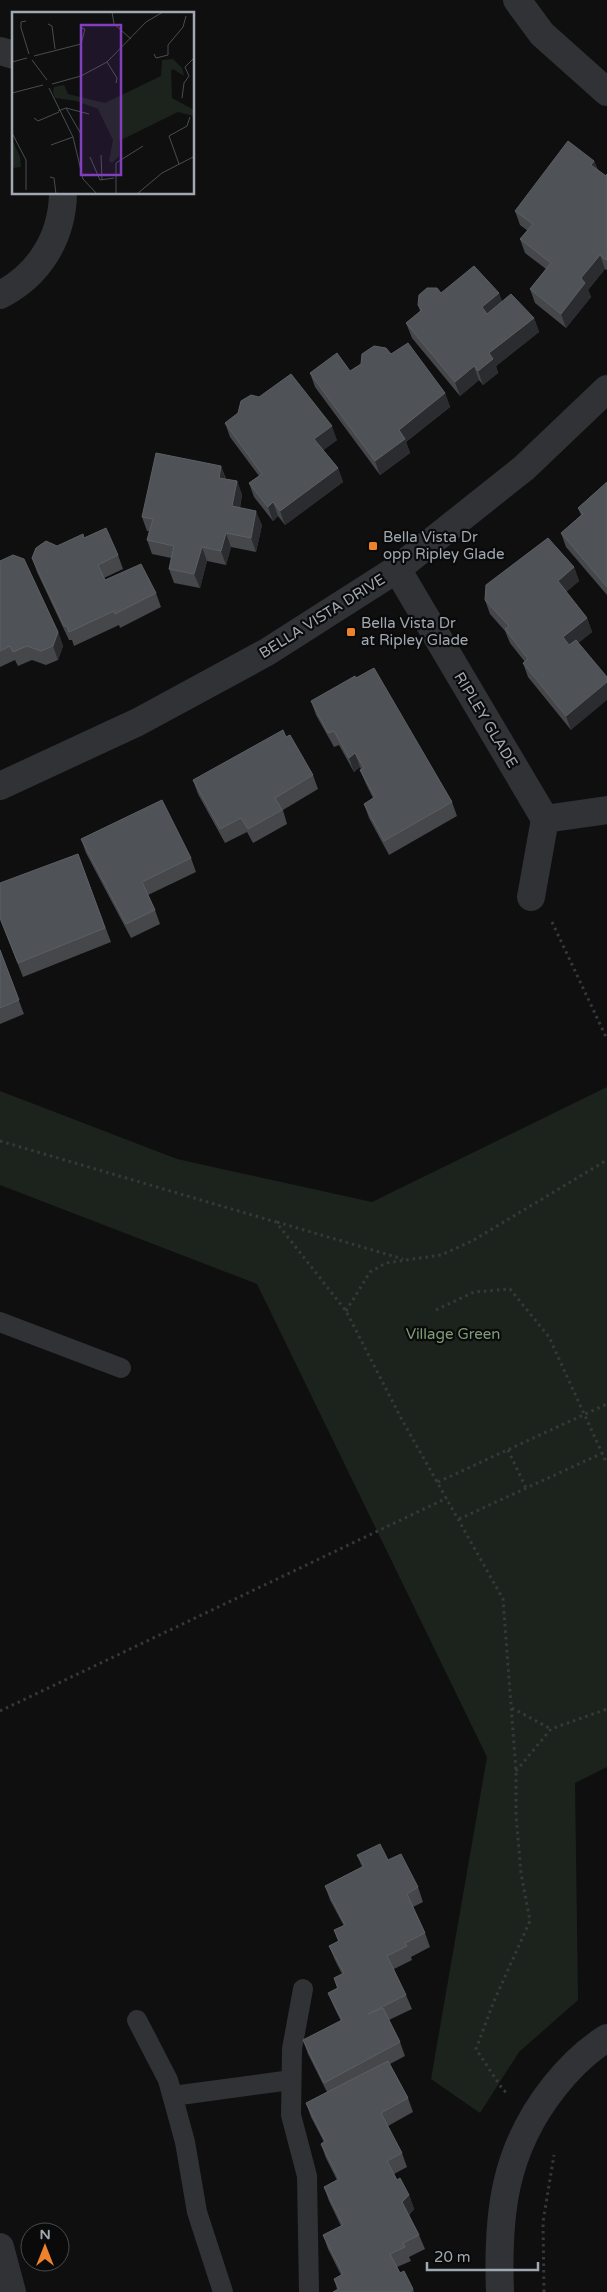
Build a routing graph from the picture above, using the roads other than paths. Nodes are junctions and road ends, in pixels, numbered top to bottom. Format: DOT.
graph roads {
  1 [pos="517,0"];
  2 [pos="607,92"];
  3 [pos="63,195"];
  4 [pos="0,295"];
  5 [pos="607,389"];
  6 [pos="397,569"];
  7 [pos="0,786"];
  8 [pos="607,810"];
  9 [pos="545,819"];
  10 [pos="531,897"];
  11 [pos="0,1322"];
  12 [pos="121,1368"];
  13 [pos="303,1989"];
  14 [pos="138,2020"];
  15 [pos="607,2038"];
  16 [pos="291,2080"];
  17 [pos="173,2096"];
  18 [pos="0,2247"];
  19 [pos="12,2292"];
  20 [pos="223,2292"];
  21 [pos="309,2292"];
  22 [pos="500,2292"];
  1 -- 2 [label="street"];
  3 -- 4 [label="street"];
  5 -- 6 [label="street, BELLA VISTA DRIVE"];
  6 -- 7 [label="street, BELLA VISTA DRIVE"];
  6 -- 9 [label="street, RIPLEY GLADE"];
  8 -- 9 [label="street"];
  9 -- 10 [label="street"];
  11 -- 12 [label="lane"];
  13 -- 16 [label="lane"];
  14 -- 17 [label="lane"];
  15 -- 22 [label="street"];
  16 -- 17 [label="lane"];
  16 -- 21 [label="lane"];
  17 -- 20 [label="lane"];
  18 -- 19 [label="street"];
}
